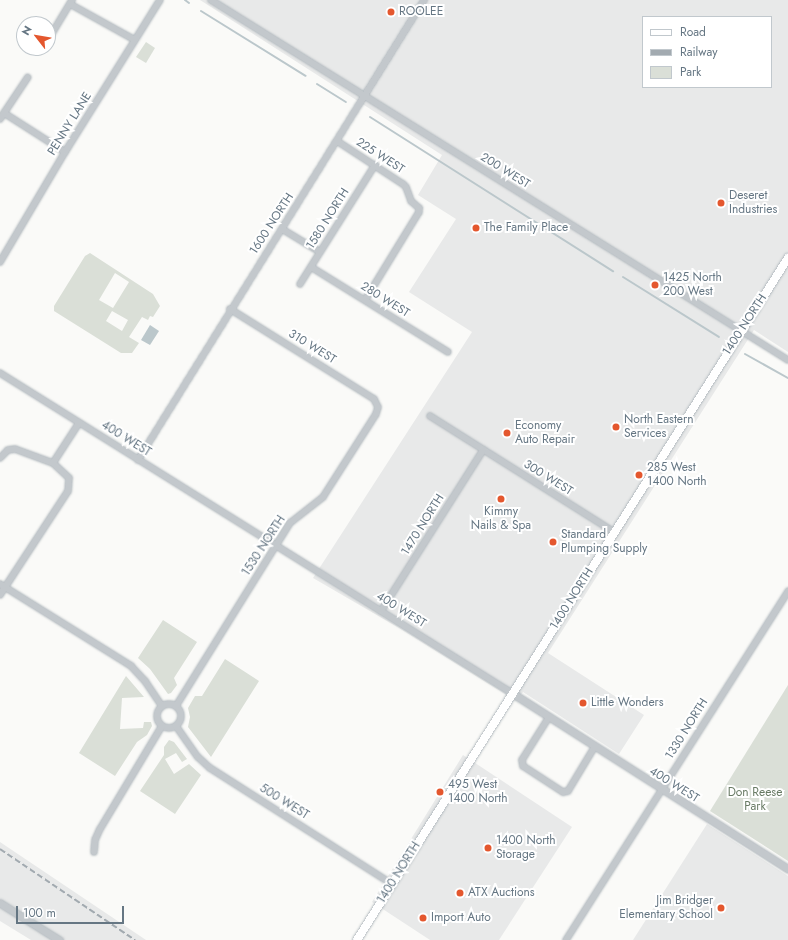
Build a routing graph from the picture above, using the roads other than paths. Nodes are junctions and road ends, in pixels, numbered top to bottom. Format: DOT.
graph roads {
  1 [pos="160,0"];
  2 [pos="211,0"];
  3 [pos="424,0"];
  4 [pos="71,2"];
  5 [pos="56,27"];
  6 [pos="135,40"];
  7 [pos="28,77"];
  8 [pos="363,96"];
  9 [pos="2,116"];
  10 [pos="337,141"];
  11 [pos="65,152"];
  12 [pos="375,165"];
  13 [pos="282,229"];
  14 [pos="320,252"];
  15 [pos="788,258"];
  16 [pos="0,262"];
  17 [pos="311,266"];
  18 [pos="300,284"];
  19 [pos="365,300"];
  20 [pos="230,309"];
  21 [pos="741,330"];
  22 [pos="448,352"];
  23 [pos="788,360"];
  24 [pos="0,373"];
  25 [pos="378,407"];
  26 [pos="430,416"];
  27 [pos="78,423"];
  28 [pos="483,450"];
  29 [pos="0,458"];
  30 [pos="138,460"];
  31 [pos="53,463"];
  32 [pos="614,532"];
  33 [pos="276,546"];
  34 [pos="0,584"];
  35 [pos="6,588"];
  36 [pos="788,591"];
  37 [pos="0,595"];
  38 [pos="381,611"];
  39 [pos="512,693"];
  40 [pos="162,706"];
  41 [pos="176,706"];
  42 [pos="548,717"];
  43 [pos="162,726"];
  44 [pos="176,726"];
  45 [pos="594,746"];
  46 [pos="662,790"];
  47 [pos="94,852"];
  48 [pos="788,870"];
  49 [pos="392,884"];
  50 [pos="0,903"];
  51 [pos="59,940"];
  52 [pos="357,940"];
  53 [pos="566,940"];
  1 -- 6 [label="street, PENNY LANE"];
  2 -- 8 [label="street, 200 WEST"];
  3 -- 8 [label="street, 1600 NORTH"];
  4 -- 5 [label="street"];
  4 -- 6 [label="street"];
  6 -- 11 [label="street, PENNY LANE"];
  7 -- 9 [label="street"];
  8 -- 10 [label="street, 1600 NORTH"];
  8 -- 21 [label="street, 200 WEST"];
  9 -- 11 [label="street"];
  10 -- 12 [label="street, 225 WEST"];
  10 -- 13 [label="street, 1600 NORTH"];
  11 -- 16 [label="street, PENNY LANE"];
  12 -- 14 [label="street, 1580 NORTH"];
  12 -- 19 [label="street, 225 WEST"];
  13 -- 14 [label="street"];
  13 -- 20 [label="street, 1600 NORTH"];
  14 -- 17 [label="street, 1580 NORTH"];
  15 -- 21 [label="main road, 1400 NORTH"];
  17 -- 18 [label="street, 1580 NORTH"];
  17 -- 19 [label="street, 280 WEST"];
  19 -- 22 [label="street, 280 WEST"];
  20 -- 25 [label="street, 310 WEST"];
  20 -- 30 [label="street, 1600 NORTH"];
  21 -- 23 [label="street, 200 WEST"];
  21 -- 32 [label="main road, 1400 NORTH"];
  24 -- 27 [label="street, 400 WEST"];
  25 -- 33 [label="street, 1530 NORTH"];
  26 -- 28 [label="street, 300 WEST"];
  27 -- 30 [label="street, 400 WEST"];
  27 -- 31 [label="street"];
  28 -- 32 [label="street, 300 WEST"];
  28 -- 38 [label="street, 1470 NORTH"];
  29 -- 31 [label="street"];
  30 -- 33 [label="street, 400 WEST"];
  31 -- 35 [label="street"];
  32 -- 39 [label="main road, 1400 NORTH"];
  33 -- 38 [label="street, 400 WEST"];
  33 -- 41 [label="street, 1530 NORTH"];
  34 -- 35 [label="street"];
  35 -- 37 [label="street"];
  35 -- 40 [label="street"];
  36 -- 46 [label="street, 1330 NORTH"];
  38 -- 39 [label="street, 400 WEST"];
  39 -- 42 [label="street, 400 WEST"];
  39 -- 49 [label="main road, 1400 NORTH"];
  40 -- 41 [label="street"];
  40 -- 43 [label="street"];
  41 -- 44 [label="street"];
  42 -- 45 [label="street, 400 WEST"];
  42 -- 45 [label="street"];
  43 -- 44 [label="street"];
  43 -- 47 [label="street"];
  44 -- 49 [label="street, 500 WEST"];
  45 -- 46 [label="street, 400 WEST"];
  46 -- 48 [label="street, 400 WEST"];
  46 -- 53 [label="street, 1330 NORTH"];
  49 -- 52 [label="main road, 1400 NORTH"];
  50 -- 51 [label="street"];
}
